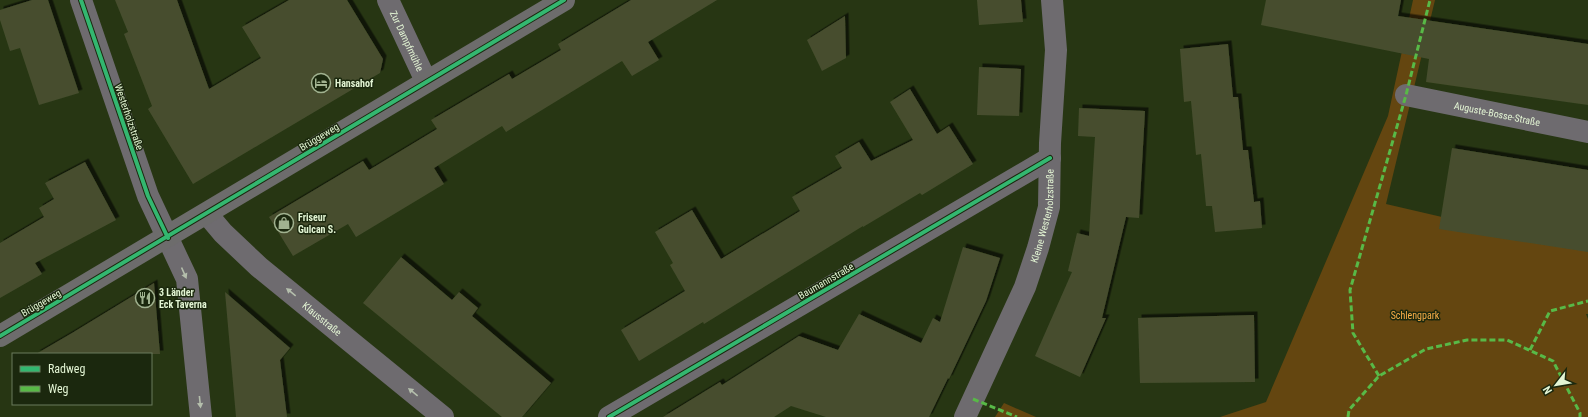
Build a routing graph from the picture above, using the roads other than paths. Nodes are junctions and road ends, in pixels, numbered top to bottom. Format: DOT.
graph roads {
  1 [pos="81,0"];
  2 [pos="388,0"];
  3 [pos="564,0"];
  4 [pos="1052,0"];
  5 [pos="426,81"];
  6 [pos="1406,95"];
  7 [pos="1588,132"];
  8 [pos="1050,158"];
  9 [pos="207,214"];
  10 [pos="168,238"];
  11 [pos="0,336"];
  12 [pos="201,417"];
  13 [pos="443,417"];
  14 [pos="609,417"];
  15 [pos="965,417"];
  1 -- 10 [label="street, Westerholzstraße"];
  2 -- 5 [label="street, Zur Dampfmühle"];
  3 -- 5 [label="street, Brüggeweg"];
  4 -- 8 [label="street, Kleine Westerholzstraße"];
  5 -- 9 [label="street, Brüggeweg"];
  6 -- 7 [label="street, Auguste-Bosse-Straße"];
  8 -- 14 [label="street, Baumannstraße"];
  8 -- 15 [label="street, Kleine Westerholzstraße"];
  9 -- 10 [label="street, Brüggeweg"];
  13 -- 9 [label="street, Klausstraße, one-way"];
  10 -- 11 [label="street, Brüggeweg"];
  10 -- 12 [label="street, Westerholzstraße, one-way"];
}
